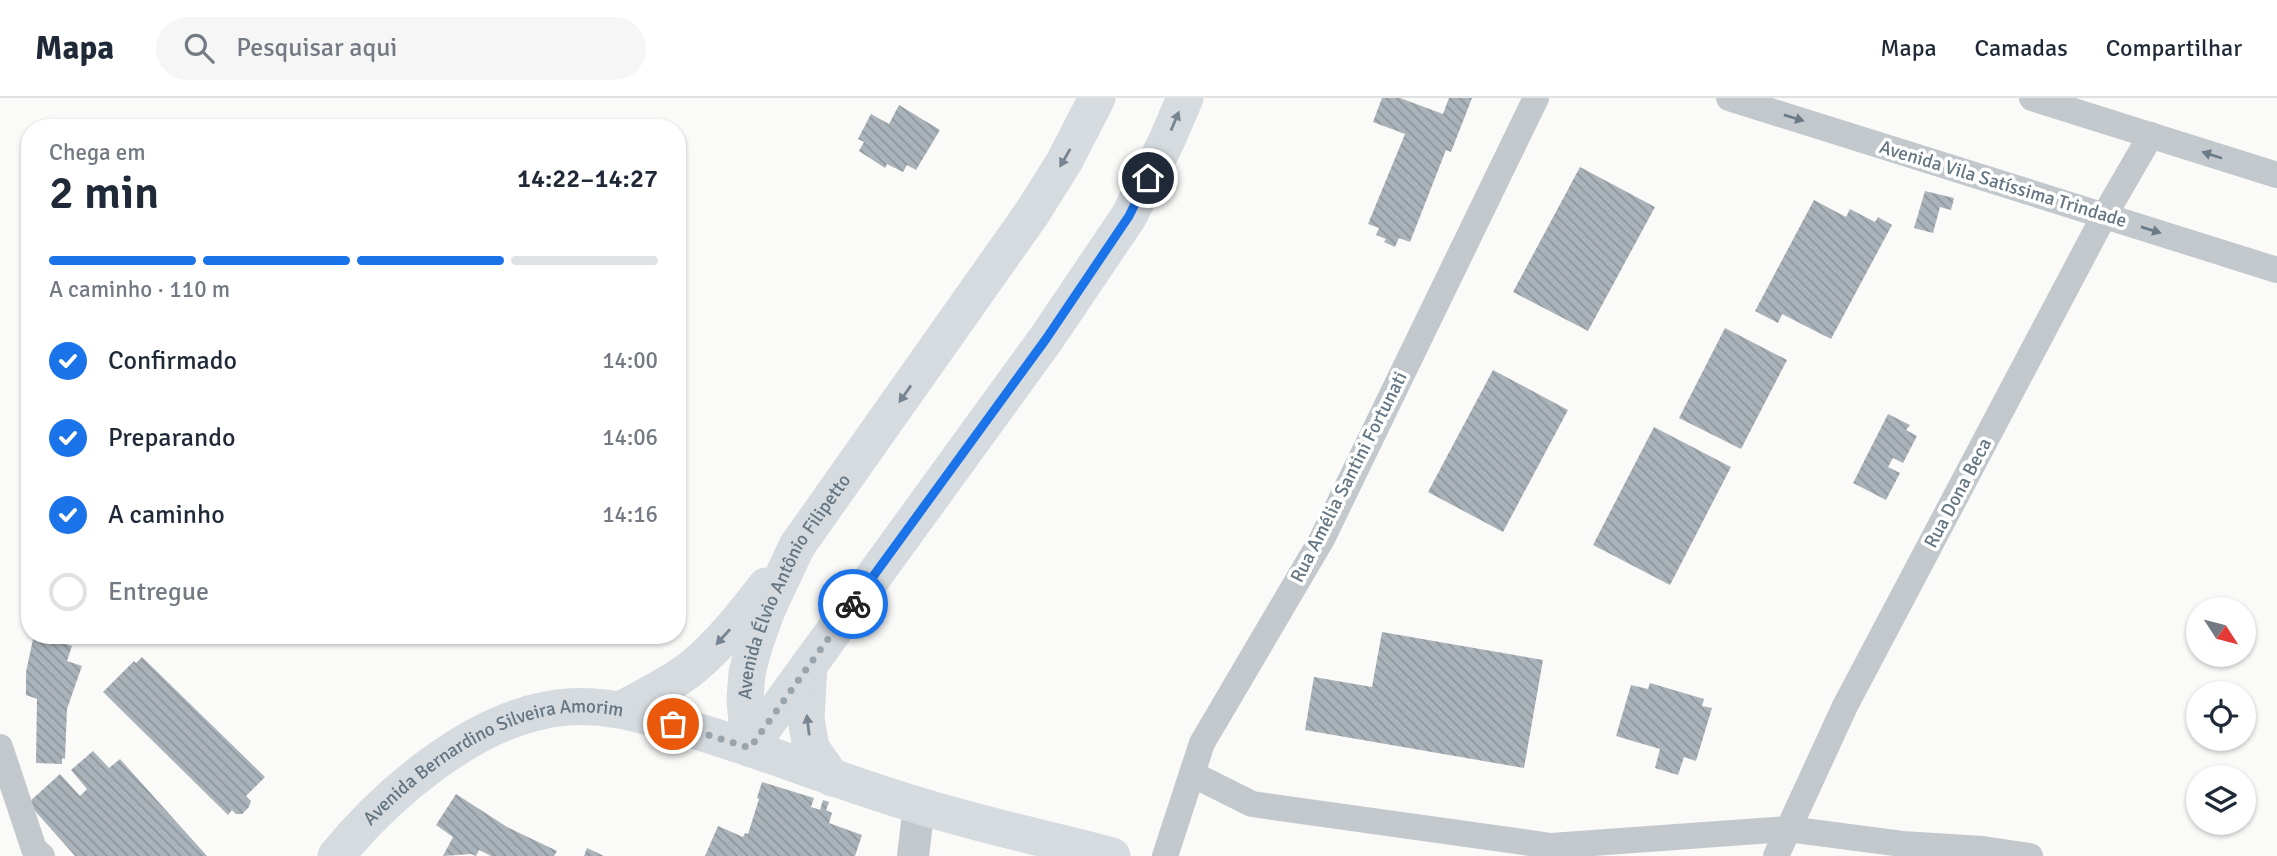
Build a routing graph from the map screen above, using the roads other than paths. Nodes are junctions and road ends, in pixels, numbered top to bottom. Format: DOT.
graph roads {
  1 [pos="1097,98"];
  2 [pos="1185,98"];
  3 [pos="1536,98"];
  4 [pos="1729,98"];
  5 [pos="2032,98"];
  6 [pos="2151,135"];
  7 [pos="2277,175"];
  8 [pos="2104,216"];
  9 [pos="2277,270"];
  10 [pos="797,547"];
  11 [pos="809,664"];
  12 [pos="622,709"];
  13 [pos="0,747"];
  14 [pos="750,748"];
  15 [pos="1192,774"];
  16 [pos="832,778"];
  17 [pos="919,806"];
  18 [pos="1788,830"];
  19 [pos="42,856"];
  20 [pos="336,856"];
  21 [pos="912,856"];
  22 [pos="1112,856"];
  23 [pos="1165,856"];
  24 [pos="1776,856"];
  25 [pos="2030,856"];
  1 -- 10 [label="main road, Avenida Élvio Antônio Filipetto, one-way"];
  11 -- 2 [label="main road, Avenida Élvio Antônio Filipetto, one-way"];
  3 -- 15 [label="street, Rua Amélia Santini Fortunati"];
  4 -- 8 [label="street, Avenida Vila Satíssima Trindade, one-way"];
  5 -- 6 [label="street"];
  7 -- 6 [label="street, one-way"];
  6 -- 8 [label="street, Rua Dona Beca"];
  8 -- 9 [label="street, Avenida Vila Satíssima Trindade, one-way"];
  8 -- 18 [label="street, Rua Dona Beca"];
  10 -- 12 [label="main road, one-way"];
  10 -- 14 [label="main road, Avenida Élvio Antônio Filipetto"];
  11 -- 14 [label="main road, Avenida Élvio Antônio Filipetto"];
  16 -- 11 [label="main road, one-way"];
  12 -- 14 [label="main road, Avenida Bernardino Silveira Amorim"];
  12 -- 20 [label="main road, Avenida Bernardino Silveira Amorim"];
  13 -- 19 [label="street"];
  14 -- 16 [label="main road, Avenida Bernardino Silveira Amorim"];
  15 -- 18 [label="street"];
  15 -- 23 [label="street, Rua Amélia Santini Fortunati"];
  16 -- 17 [label="main road, Avenida Bernardino Silveira Amorim"];
  17 -- 21 [label="street"];
  17 -- 22 [label="main road, Avenida Bernardino Silveira Amorim"];
  18 -- 24 [label="street, Rua Dona Beca"];
  18 -- 25 [label="street"];
}
